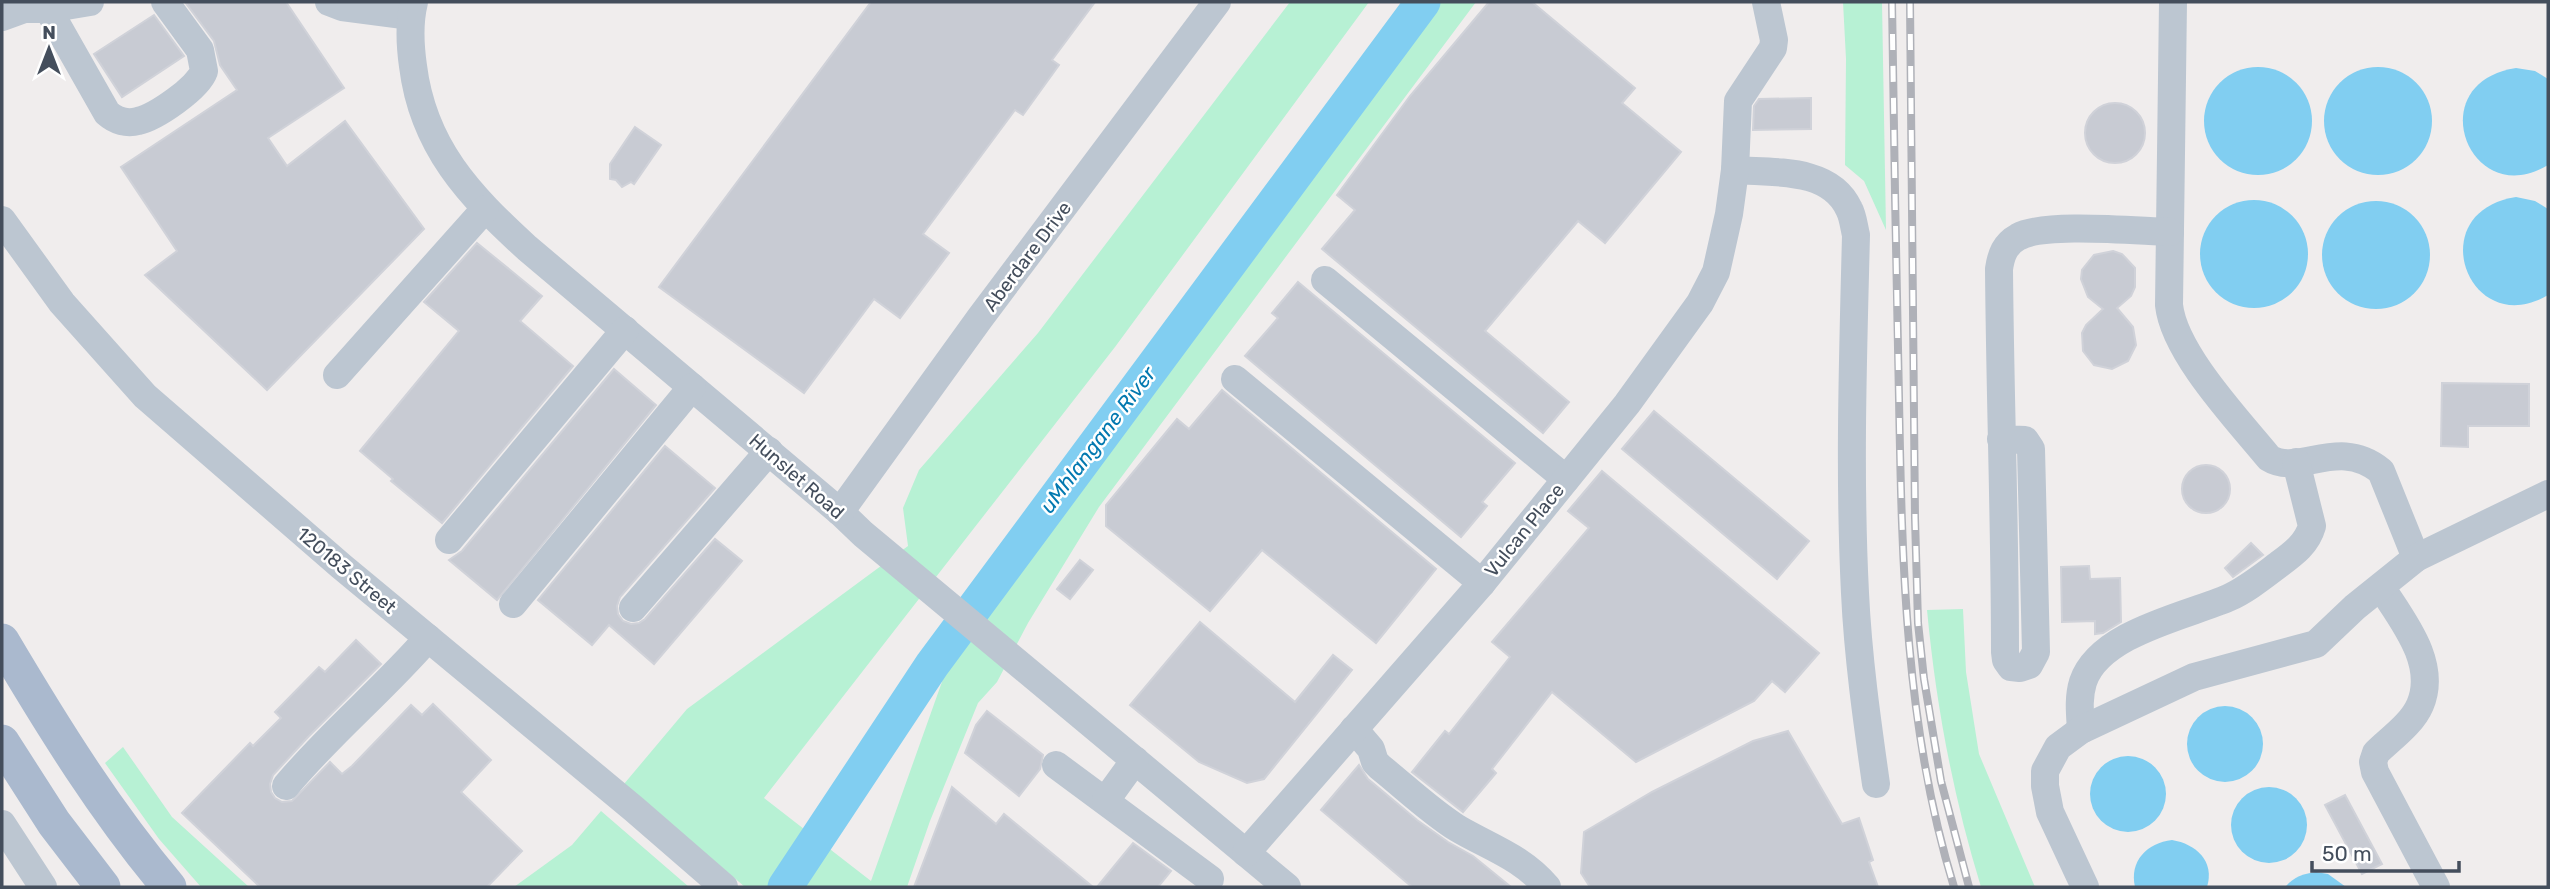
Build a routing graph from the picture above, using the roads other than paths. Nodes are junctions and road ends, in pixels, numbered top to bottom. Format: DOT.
graph roads {
  1 [pos="90,2"];
  2 [pos="165,2"];
  3 [pos="329,2"];
  4 [pos="1217,2"];
  5 [pos="1766,2"];
  6 [pos="2173,2"];
  7 [pos="360,6"];
  8 [pos="48,9"];
  9 [pos="412,9"];
  10 [pos="2,17"];
  11 [pos="1735,170"];
  12 [pos="485,209"];
  13 [pos="2,220"];
  14 [pos="2170,232"];
  15 [pos="1325,280"];
  16 [pos="625,330"];
  17 [pos="337,374"];
  18 [pos="1235,379"];
  19 [pos="692,387"];
  20 [pos="2001,439"];
  21 [pos="769,452"];
  22 [pos="2295,462"];
  23 [pos="1566,479"];
  24 [pos="2546,500"];
  25 [pos="840,512"];
  26 [pos="449,540"];
  27 [pos="2416,558"];
  28 [pos="1482,583"];
  29 [pos="2381,587"];
  30 [pos="513,604"];
  31 [pos="634,608"];
  32 [pos="428,638"];
  33 [pos="2,641"];
  34 [pos="1354,729"];
  35 [pos="2081,730"];
  36 [pos="2,742"];
  37 [pos="1135,760"];
  38 [pos="1056,765"];
  39 [pos="2,778"];
  40 [pos="1876,784"];
  41 [pos="286,786"];
  42 [pos="1106,800"];
  43 [pos="2,824"];
  44 [pos="1242,850"];
  45 [pos="714,879"];
  46 [pos="1207,883"];
  47 [pos="43,887"];
  48 [pos="79,887"];
  49 [pos="103,887"];
  50 [pos="169,887"];
  51 [pos="1287,887"];
  52 [pos="1547,887"];
  53 [pos="2085,887"];
  54 [pos="2436,887"];
  1 -- 8 [label="street"];
  2 -- 8 [label="street"];
  3 -- 7 [label="street"];
  4 -- 25 [label="street, Aberdare Drive"];
  5 -- 11 [label="street, Vulcan Place"];
  6 -- 14 [label="street"];
  7 -- 9 [label="street"];
  8 -- 10 [label="street"];
  9 -- 12 [label="street, Hunslet Road"];
  11 -- 23 [label="street, Vulcan Place"];
  11 -- 40 [label="street"];
  12 -- 16 [label="street, Hunslet Road"];
  12 -- 17 [label="street"];
  13 -- 32 [label="street, 120183 Street"];
  14 -- 20 [label="street"];
  14 -- 22 [label="street"];
  15 -- 23 [label="street"];
  16 -- 19 [label="street, Hunslet Road"];
  16 -- 26 [label="street"];
  18 -- 28 [label="street"];
  19 -- 21 [label="street, Hunslet Road"];
  19 -- 30 [label="street"];
  20 -- 20 [label="street"];
  21 -- 25 [label="street, Hunslet Road"];
  21 -- 31 [label="street"];
  22 -- 27 [label="street"];
  22 -- 35 [label="street"];
  23 -- 28 [label="street, Vulcan Place"];
  24 -- 27 [label="street"];
  25 -- 37 [label="street, Hunslet Road"];
  27 -- 29 [label="street"];
  28 -- 34 [label="street, Vulcan Place"];
  29 -- 35 [label="street"];
  29 -- 54 [label="street"];
  32 -- 41 [label="street"];
  32 -- 45 [label="street, 120183 Street"];
  33 -- 50 [label="main road"];
  34 -- 44 [label="street, Vulcan Place"];
  34 -- 52 [label="street"];
  35 -- 53 [label="street"];
  36 -- 49 [label="main road"];
  37 -- 42 [label="street"];
  37 -- 44 [label="street, Hunslet Road"];
  38 -- 42 [label="street"];
  39 -- 48 [label="main road"];
  42 -- 46 [label="street"];
  43 -- 47 [label="street"];
  44 -- 46 [label="street, Vulcan Place"];
  44 -- 51 [label="street, Hunslet Road"];
}
